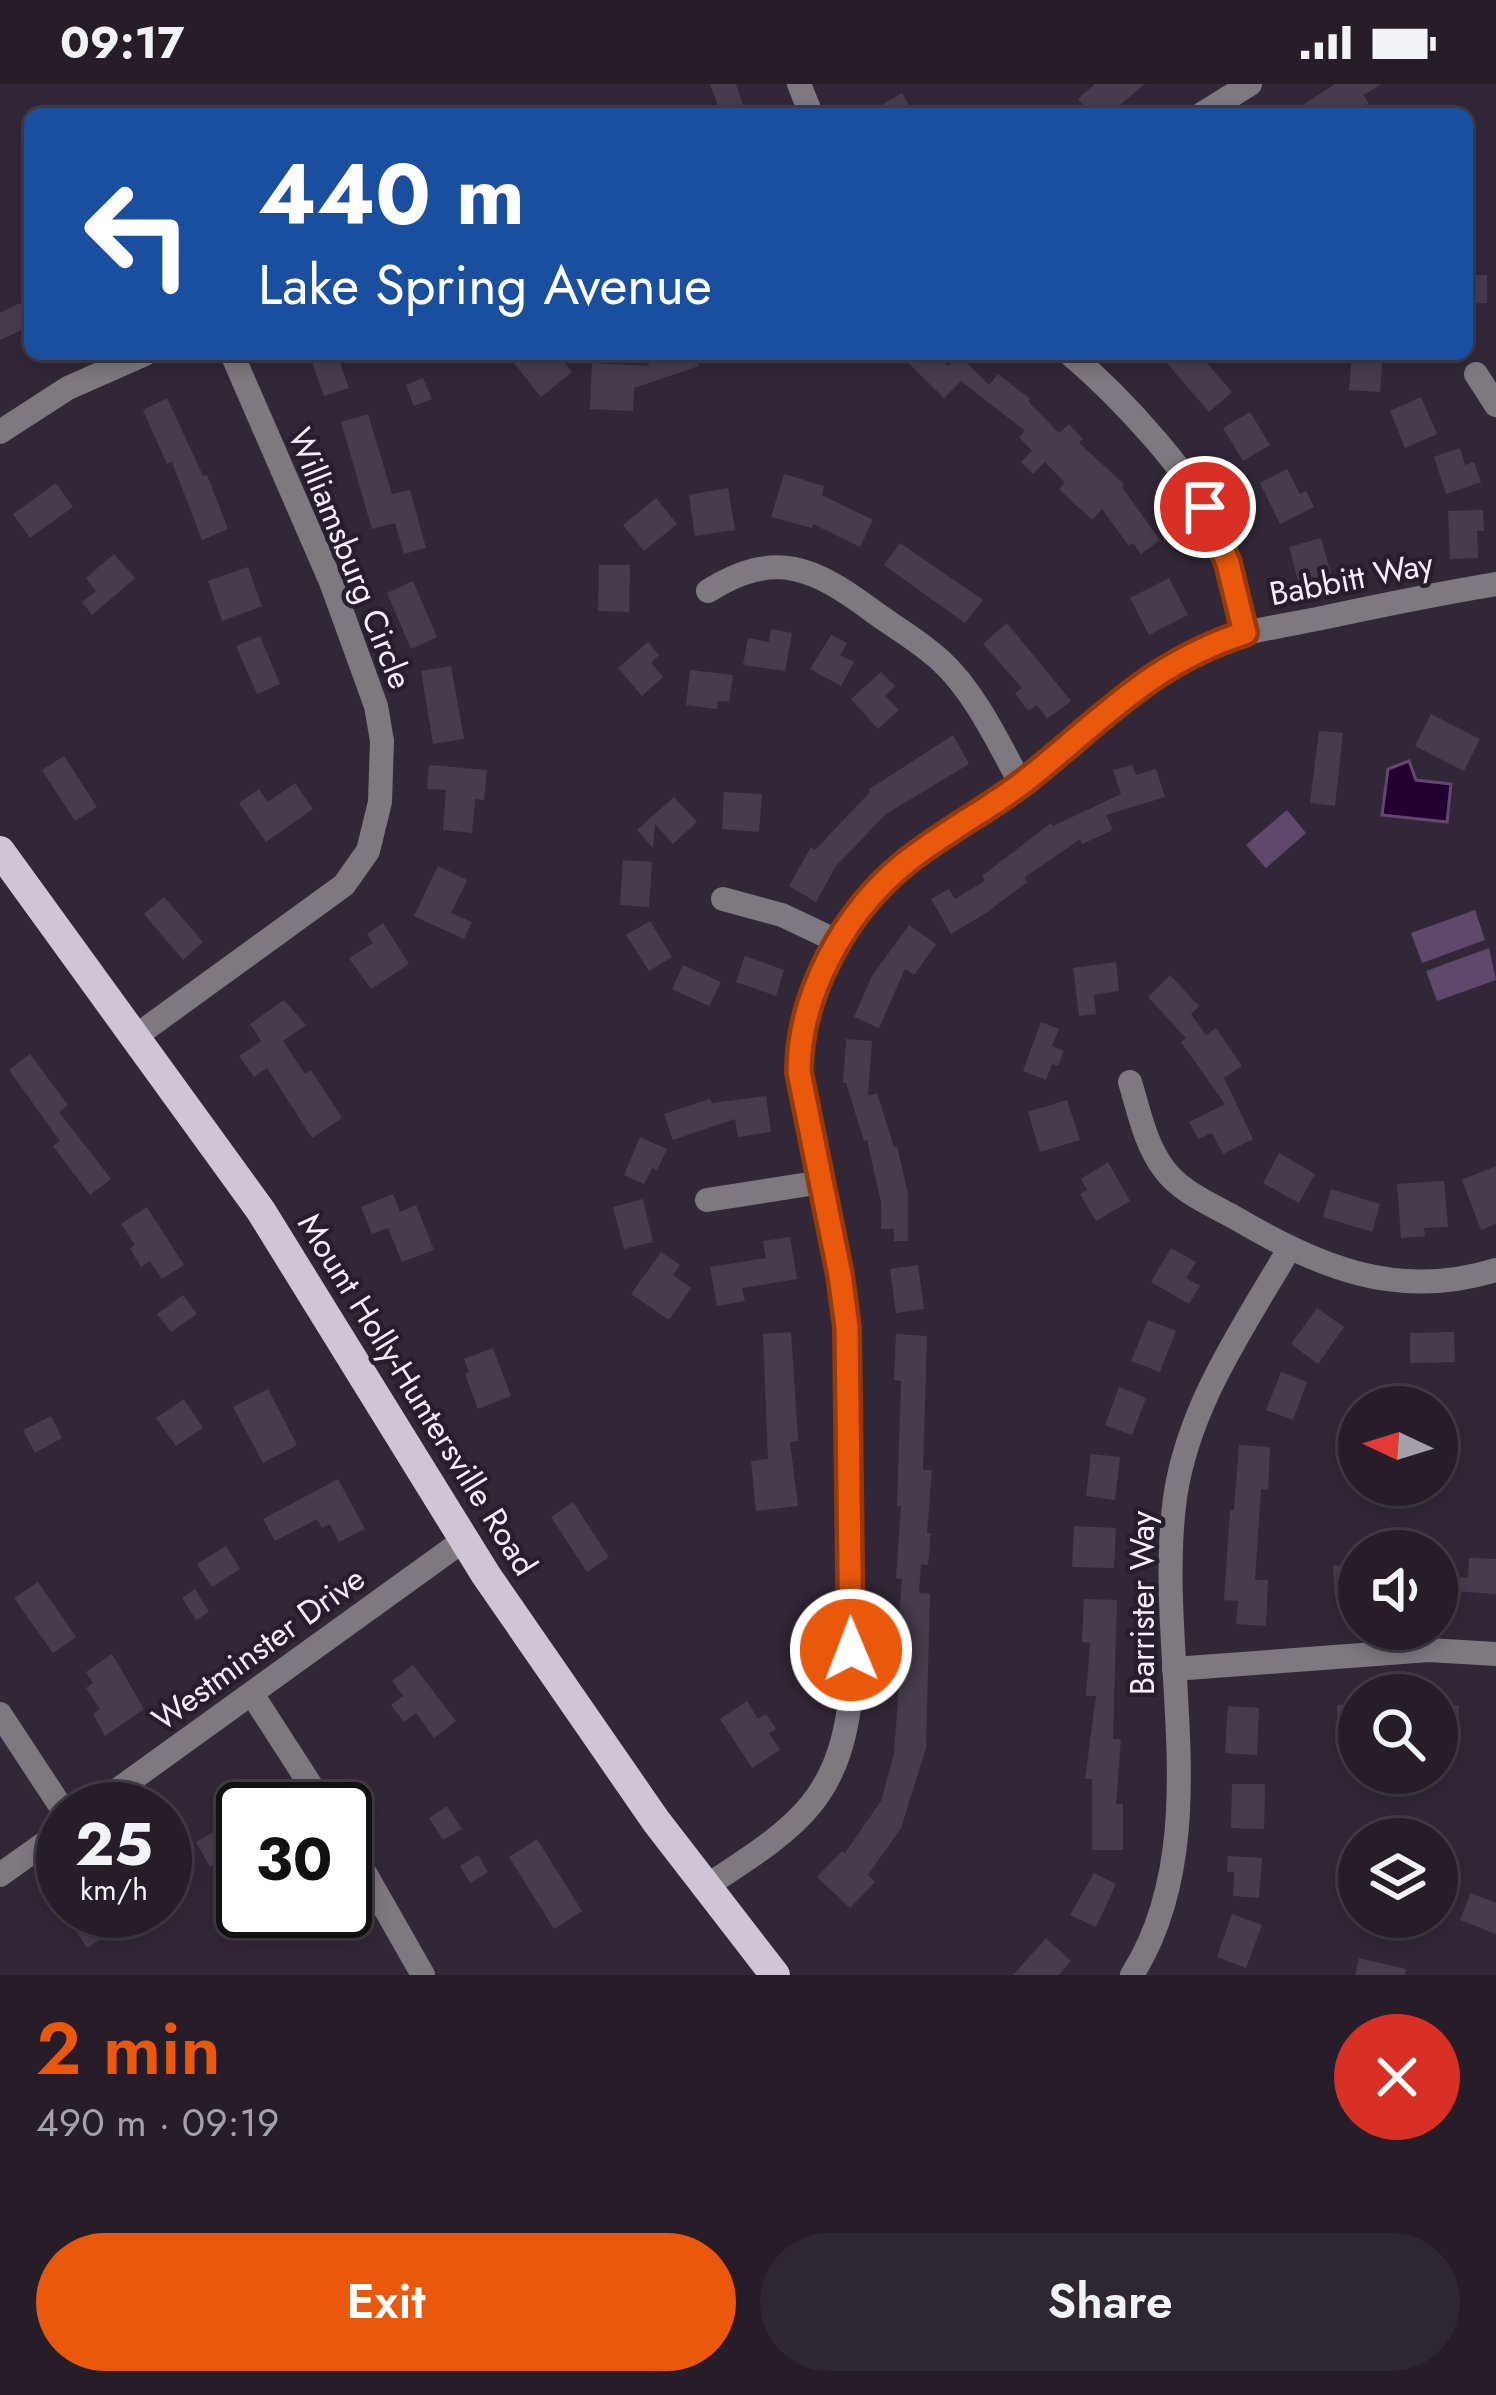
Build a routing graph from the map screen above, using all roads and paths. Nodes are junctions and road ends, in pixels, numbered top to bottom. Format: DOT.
graph roads {
  1 [pos="1250,84"];
  2 [pos="1212,108"];
  3 [pos="131,360"];
  4 [pos="235,360"];
  5 [pos="1076,360"];
  6 [pos="1476,374"];
  7 [pos="1496,405"];
  8 [pos="0,432"];
  9 [pos="1496,584"];
  10 [pos="708,591"];
  11 [pos="1245,633"];
  12 [pos="1022,784"];
  13 [pos="5,867"];
  14 [pos="723,899"];
  15 [pos="839,942"];
  16 [pos="136,1036"];
  17 [pos="1130,1082"];
  18 [pos="822,1182"];
  19 [pos="707,1200"];
  20 [pos="1289,1250"];
  21 [pos="1496,1270"];
  22 [pos="464,1540"];
  23 [pos="1496,1654"];
  24 [pos="1174,1669"];
  25 [pos="252,1694"];
  26 [pos="0,1714"];
  27 [pos="45,1782"];
  28 [pos="129,1782"];
  29 [pos="309,1782"];
  30 [pos="36,1849"];
  31 [pos="0,1875"];
  32 [pos="372,1885"];
  33 [pos="705,1888"];
  34 [pos="423,1975"];
  35 [pos="775,1975"];
  36 [pos="1132,1975"];
  1 -- 2 [label="street"];
  3 -- 8 [label="street"];
  4 -- 16 [label="street, Williamsburg Circle"];
  5 -- 11 [label="street"];
  6 -- 7 [label="street"];
  9 -- 11 [label="street, Babbitt Way"];
  10 -- 12 [label="street"];
  11 -- 12 [label="street, Babbitt Way"];
  12 -- 15 [label="street, Babbitt Way"];
  13 -- 16 [label="main road, Mount Holly-Huntersville Road"];
  14 -- 15 [label="street"];
  15 -- 18 [label="street, Babbitt Way"];
  16 -- 22 [label="main road, Mount Holly-Huntersville Road"];
  17 -- 20 [label="street"];
  18 -- 19 [label="street"];
  18 -- 33 [label="street, Babbitt Way"];
  20 -- 21 [label="street"];
  20 -- 24 [label="street, Barrister Way"];
  22 -- 25 [label="street, Westminster Drive"];
  22 -- 33 [label="main road, Mount Holly-Huntersville Road"];
  23 -- 24 [label="street"];
  24 -- 36 [label="street, Barrister Way"];
  25 -- 28 [label="street, Westminster Drive"];
  25 -- 29 [label="street"];
  26 -- 27 [label="street"];
  30 -- 31 [label="street"];
  32 -- 34 [label="street"];
  33 -- 35 [label="main road, Mount Holly-Huntersville Road"];
}
